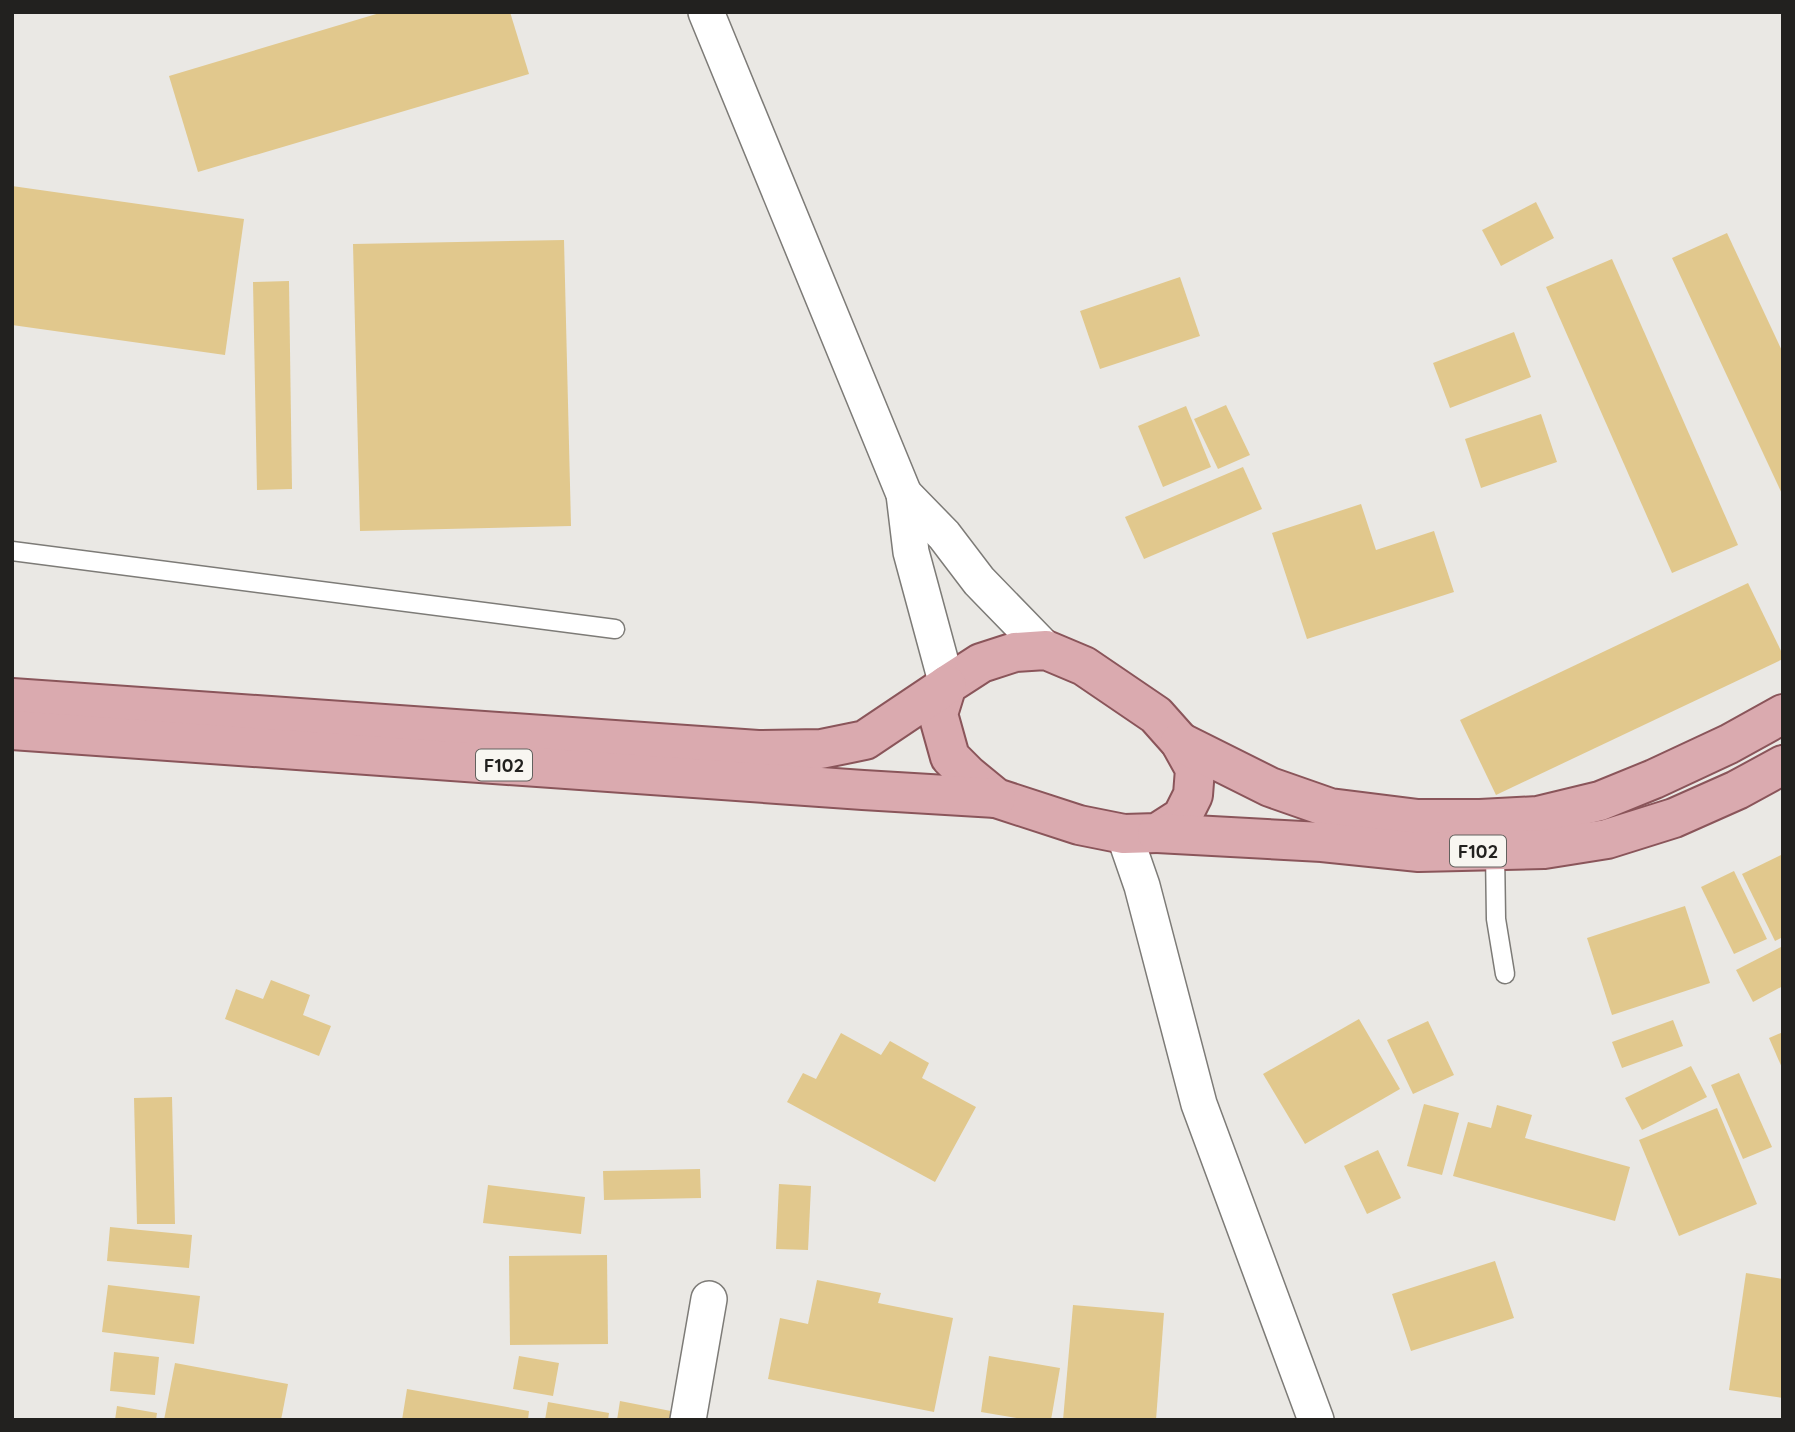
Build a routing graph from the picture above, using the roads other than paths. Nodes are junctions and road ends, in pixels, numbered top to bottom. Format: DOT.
graph roads {
  1 [pos="706,12"];
  2 [pos="904,494"];
  3 [pos="12,551"];
  4 [pos="615,629"];
  5 [pos="1046,650"];
  6 [pos="947,685"];
  7 [pos="12,698"];
  8 [pos="1783,714"];
  9 [pos="12,730"];
  10 [pos="1180,742"];
  11 [pos="1783,765"];
  12 [pos="996,797"];
  13 [pos="1140,834"];
  14 [pos="1495,851"];
  15 [pos="1505,974"];
  16 [pos="709,1299"];
  17 [pos="688,1420"];
  18 [pos="1315,1420"];
  1 -- 2 [label="street"];
  2 -- 5 [label="street"];
  2 -- 6 [label="street"];
  3 -- 4 [label="lane"];
  5 -- 6 [label="main road, F102"];
  5 -- 10 [label="main road, F102"];
  6 -- 7 [label="main road, F102"];
  6 -- 12 [label="main road, F102"];
  8 -- 10 [label="main road, F102"];
  9 -- 12 [label="main road, F102"];
  10 -- 13 [label="main road, F102"];
  11 -- 14 [label="main road, F102"];
  12 -- 13 [label="main road, F102"];
  13 -- 14 [label="main road, F102"];
  13 -- 18 [label="street"];
  14 -- 15 [label="lane"];
  16 -- 17 [label="street"];
}
